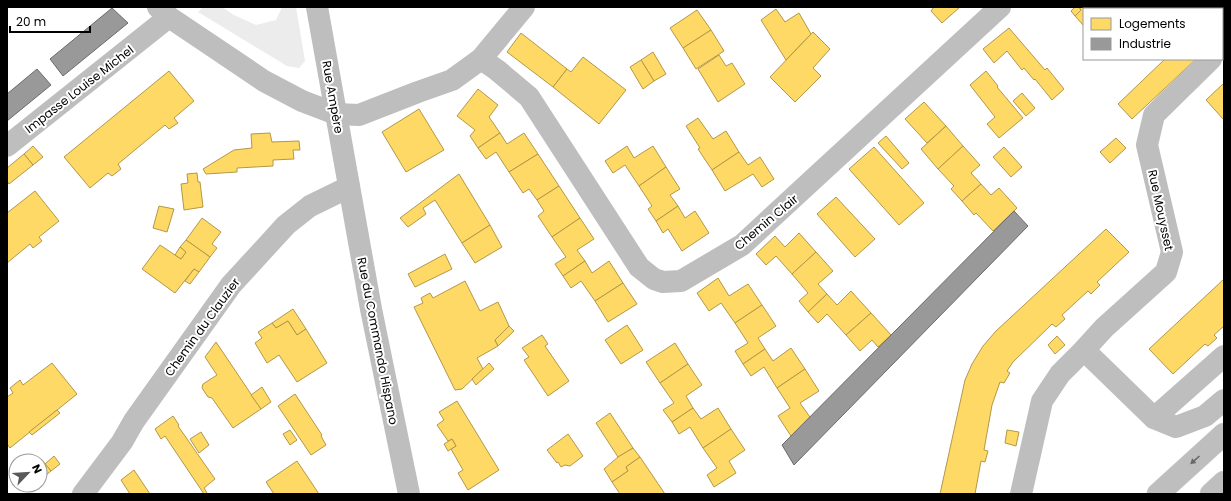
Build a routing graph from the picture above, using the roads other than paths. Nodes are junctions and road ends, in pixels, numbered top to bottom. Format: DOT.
graph roads {
  1 [pos="317,7"];
  2 [pos="524,7"];
  3 [pos="1000,7"];
  4 [pos="163,12"];
  5 [pos="481,59"];
  6 [pos="1210,60"];
  7 [pos="336,114"];
  8 [pos="7,146"];
  9 [pos="349,187"];
  10 [pos="1084,350"];
  11 [pos="1224,356"];
  12 [pos="1224,400"];
  13 [pos="1154,418"];
  14 [pos="1224,434"];
  15 [pos="1224,482"];
  16 [pos="83,494"];
  17 [pos="410,494"];
  18 [pos="1021,494"];
  19 [pos="1158,494"];
  20 [pos="1211,494"];
  1 -- 7 [label="street, Rue Ampère"];
  2 -- 5 [label="street"];
  3 -- 5 [label="street, Chemin Clair"];
  4 -- 7 [label="street"];
  4 -- 8 [label="street, Impasse Louise Michel"];
  5 -- 7 [label="street"];
  6 -- 10 [label="street, Rue Mouysset"];
  7 -- 9 [label="street, Rue Ampère"];
  9 -- 16 [label="street, Chemin du Clauzier"];
  9 -- 17 [label="street, Rue du Commando Hispano"];
  10 -- 13 [label="street"];
  10 -- 18 [label="street, Rue Mouysset"];
  11 -- 13 [label="street"];
  12 -- 13 [label="street"];
  14 -- 19 [label="street, one-way"];
  15 -- 20 [label="street"];
}
